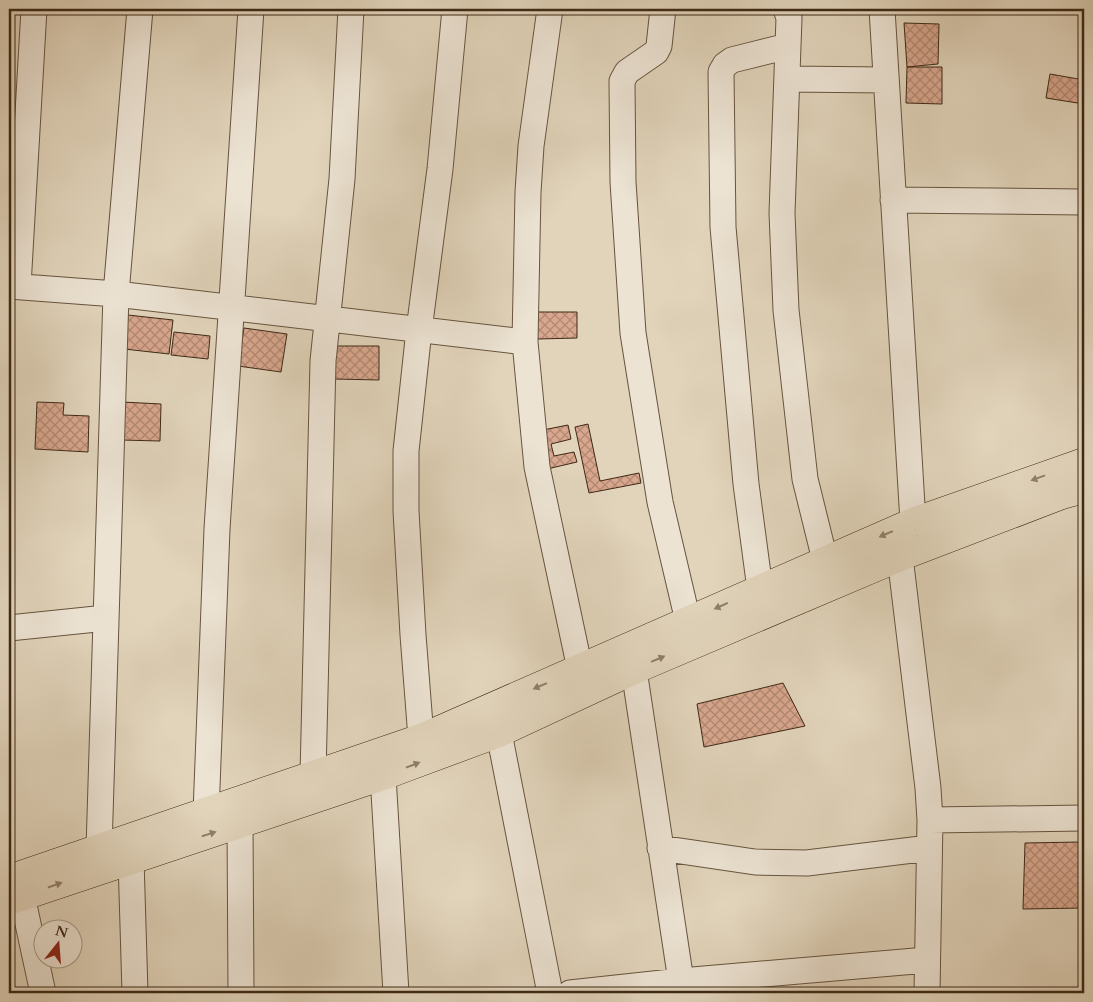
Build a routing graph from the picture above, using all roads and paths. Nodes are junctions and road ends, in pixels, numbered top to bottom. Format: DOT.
graph roads {
  1 [pos="34,9"];
  2 [pos="140,9"];
  3 [pos="251,9"];
  4 [pos="351,9"];
  5 [pos="455,9"];
  6 [pos="550,9"];
  7 [pos="663,9"];
  8 [pos="786,9"];
  9 [pos="882,9"];
  10 [pos="788,46"];
  11 [pos="787,79"];
  12 [pos="886,80"];
  13 [pos="893,200"];
  14 [pos="1084,202"];
  15 [pos="13,286"];
  16 [pos="116,294"];
  17 [pos="232,308"];
  18 [pos="326,319"];
  19 [pos="419,330"];
  20 [pos="525,342"];
  21 [pos="1084,462"];
  22 [pos="1084,489"];
  23 [pos="913,522"];
  24 [pos="900,557"];
  25 [pos="825,560"];
  26 [pos="760,589"];
  27 [pos="106,618"];
  28 [pos="688,620"];
  29 [pos="9,628"];
  30 [pos="631,659"];
  31 [pos="580,669"];
  32 [pos="499,733"];
  33 [pos="421,738"];
  34 [pos="384,776"];
  35 [pos="315,787"];
  36 [pos="206,813"];
  37 [pos="1084,818"];
  38 [pos="930,820"];
  39 [pos="240,824"];
  40 [pos="99,848"];
  41 [pos="660,848"];
  42 [pos="929,848"];
  43 [pos="131,859"];
  44 [pos="13,892"];
  45 [pos="927,960"];
  46 [pos="681,981"];
  47 [pos="43,993"];
  48 [pos="135,993"];
  49 [pos="240,993"];
  50 [pos="396,993"];
  51 [pos="550,993"];
  52 [pos="570,993"];
  53 [pos="927,993"];
  1 -- 15 [label="street"];
  2 -- 16 [label="street"];
  3 -- 17 [label="street"];
  4 -- 18 [label="street"];
  5 -- 19 [label="street"];
  6 -- 20 [label="street"];
  7 -- 28 [label="street"];
  8 -- 10 [label="street"];
  9 -- 12 [label="street"];
  10 -- 11 [label="street"];
  10 -- 26 [label="street"];
  11 -- 12 [label="street"];
  11 -- 25 [label="street"];
  12 -- 13 [label="street"];
  13 -- 14 [label="street"];
  13 -- 23 [label="street"];
  15 -- 16 [label="street"];
  16 -- 17 [label="street"];
  16 -- 27 [label="street"];
  17 -- 18 [label="street"];
  17 -- 36 [label="street"];
  18 -- 19 [label="street"];
  18 -- 35 [label="street"];
  19 -- 20 [label="street"];
  19 -- 33 [label="street"];
  20 -- 31 [label="street"];
  21 -- 23 [label="main road, one-way"];
  22 -- 24 [label="main road"];
  23 -- 25 [label="main road, one-way"];
  30 -- 24 [label="main road, one-way"];
  24 -- 38 [label="street"];
  25 -- 26 [label="main road"];
  26 -- 28 [label="main road, one-way"];
  27 -- 29 [label="street"];
  27 -- 40 [label="street"];
  28 -- 30 [label="main road"];
  30 -- 31 [label="main road"];
  30 -- 32 [label="main road"];
  30 -- 41 [label="street"];
  31 -- 33 [label="main road, one-way"];
  34 -- 32 [label="main road, one-way"];
  32 -- 51 [label="street"];
  33 -- 35 [label="main road"];
  34 -- 35 [label="main road"];
  34 -- 50 [label="street"];
  35 -- 36 [label="main road"];
  35 -- 39 [label="main road"];
  36 -- 40 [label="main road"];
  37 -- 38 [label="street"];
  38 -- 42 [label="street"];
  43 -- 39 [label="main road, one-way"];
  39 -- 49 [label="street"];
  40 -- 44 [label="main road"];
  41 -- 42 [label="street"];
  41 -- 46 [label="street"];
  42 -- 45 [label="street"];
  44 -- 43 [label="main road, one-way"];
  43 -- 48 [label="street"];
  44 -- 47 [label="street"];
  45 -- 46 [label="street"];
  45 -- 53 [label="street"];
  46 -- 52 [label="street"];
}
